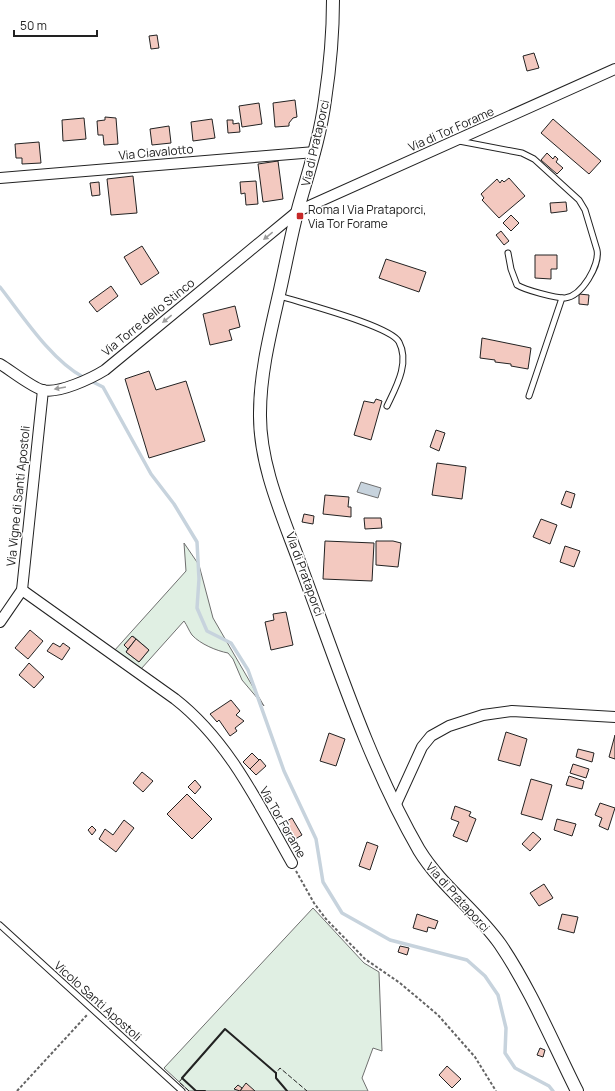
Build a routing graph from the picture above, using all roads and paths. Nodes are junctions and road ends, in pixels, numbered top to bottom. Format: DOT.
graph roads {
  1 [pos="333,0"];
  2 [pos="615,69"];
  3 [pos="456,141"];
  4 [pos="315,152"];
  5 [pos="0,178"];
  6 [pos="298,211"];
  7 [pos="508,253"];
  8 [pos="279,295"];
  9 [pos="562,298"];
  10 [pos="0,364"];
  11 [pos="43,390"];
  12 [pos="529,396"];
  13 [pos="387,406"];
  14 [pos="22,590"];
  15 [pos="0,622"];
  16 [pos="615,717"];
  17 [pos="396,804"];
  18 [pos="292,863"];
  19 [pos="0,925"];
  20 [pos="92,1010"];
  21 [pos="17,1091"];
  22 [pos="182,1091"];
  23 [pos="496,1091"];
  24 [pos="577,1091"];
  1 -- 4 [label="street, Via di Prataporci"];
  2 -- 3 [label="street, Via di Tor Forame"];
  3 -- 6 [label="street, Via di Tor Forame"];
  3 -- 9 [label="lane"];
  4 -- 5 [label="street, Via Ciavalotto"];
  4 -- 6 [label="street, Via di Prataporci"];
  6 -- 8 [label="street, Via di Prataporci"];
  6 -- 11 [label="street, Via Torre dello Stinco, one-way"];
  7 -- 9 [label="lane"];
  8 -- 13 [label="lane"];
  8 -- 17 [label="street, Via di Prataporci"];
  9 -- 12 [label="lane"];
  10 -- 11 [label="street"];
  11 -- 14 [label="street, Via Vigne di Santi Apostoli"];
  14 -- 15 [label="street, Via Vigne di Santi Apostoli"];
  14 -- 18 [label="street, Via Tor Forame"];
  16 -- 17 [label="street"];
  17 -- 24 [label="street, Via di Prataporci"];
  18 -- 23 [label="path, Via Tor Forame"];
  19 -- 20 [label="lane, Vicolo Santi Apostoli"];
  20 -- 21 [label="path"];
  20 -- 22 [label="lane, Vicolo Santi Apostoli"];
}
